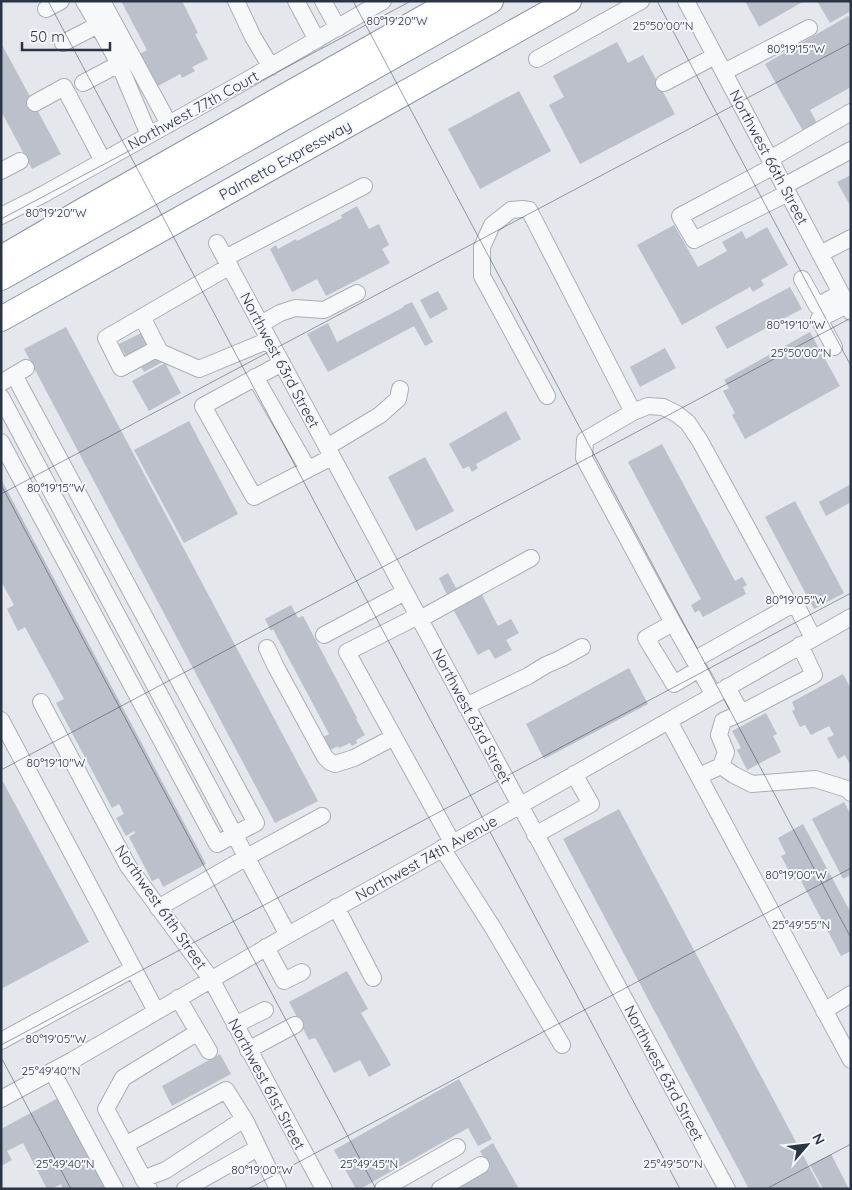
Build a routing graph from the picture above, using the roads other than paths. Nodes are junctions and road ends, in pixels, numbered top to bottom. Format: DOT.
graph roads {
  1 [pos="84,1"];
  2 [pos="102,1"];
  3 [pos="236,1"];
  4 [pos="296,1"];
  5 [pos="382,1"];
  6 [pos="453,1"];
  7 [pos="491,1"];
  8 [pos="537,1"];
  9 [pos="569,1"];
  10 [pos="641,1"];
  11 [pos="686,1"];
  12 [pos="329,3"];
  13 [pos="98,24"];
  14 [pos="338,28"];
  15 [pos="809,28"];
  16 [pos="317,40"];
  17 [pos="63,43"];
  18 [pos="715,56"];
  19 [pos="538,59"];
  20 [pos="119,64"];
  21 [pos="270,67"];
  22 [pos="724,72"];
  23 [pos="84,83"];
  24 [pos="664,83"];
  25 [pos="35,102"];
  26 [pos="851,112"];
  27 [pos="169,124"];
  28 [pos="149,135"];
  29 [pos="851,150"];
  30 [pos="20,161"];
  31 [pos="103,161"];
  32 [pos="772,163"];
  33 [pos="1,171"];
  34 [pos="364,186"];
  35 [pos="786,189"];
  36 [pos="2,213"];
  37 [pos="851,238"];
  38 [pos="820,254"];
  39 [pos="224,256"];
  40 [pos="1,258"];
  41 [pos="1,278"];
  42 [pos="802,279"];
  43 [pos="357,293"];
  44 [pos="1,302"];
  45 [pos="846,304"];
  46 [pos="142,317"];
  47 [pos="1,319"];
  48 [pos="261,324"];
  49 [pos="269,340"];
  50 [pos="834,347"];
  51 [pos="158,348"];
  52 [pos="282,363"];
  53 [pos="14,375"];
  54 [pos="255,377"];
  55 [pos="400,389"];
  56 [pos="23,393"];
  57 [pos="547,396"];
  58 [pos="3,400"];
  59 [pos="633,412"];
  60 [pos="36,417"];
  61 [pos="17,427"];
  62 [pos="1,442"];
  63 [pos="50,442"];
  64 [pos="329,452"];
  65 [pos="33,456"];
  66 [pos="62,465"];
  67 [pos="308,469"];
  68 [pos="17,471"];
  69 [pos="43,475"];
  70 [pos="76,490"];
  71 [pos="56,501"];
  72 [pos="88,512"];
  73 [pos="70,526"];
  74 [pos="100,535"];
  75 [pos="53,539"];
  76 [pos="83,551"];
  77 [pos="530,558"];
  78 [pos="113,560"];
  79 [pos="67,564"];
  80 [pos="96,574"];
  81 [pos="125,582"];
  82 [pos="79,588"];
  83 [pos="405,592"];
  84 [pos="108,596"];
  85 [pos="138,606"];
  86 [pos="790,606"];
  87 [pos="92,611"];
  88 [pos="851,617"];
  89 [pos="419,618"];
  90 [pos="673,623"];
  91 [pos="148,624"];
  92 [pos="125,629"];
  93 [pos="104,634"];
  94 [pos="324,635"];
  95 [pos="806,642"];
  96 [pos="582,647"];
  97 [pos="267,648"];
  98 [pos="113,651"];
  99 [pos="165,654"];
  100 [pos="696,664"];
  101 [pos="147,670"];
  102 [pos="131,684"];
  103 [pos="720,691"];
  104 [pos="186,693"];
  105 [pos="41,702"];
  106 [pos="165,705"];
  107 [pos="466,706"];
  108 [pos="741,713"];
  109 [pos="1,720"];
  110 [pos="669,720"];
  111 [pos="176,726"];
  112 [pos="158,735"];
  113 [pos="394,737"];
  114 [pos="216,749"];
  115 [pos="195,762"];
  116 [pos="721,766"];
  117 [pos="178,772"];
  118 [pos="574,774"];
  119 [pos="698,776"];
  120 [pos="851,792"];
  121 [pos="242,796"];
  122 [pos="196,805"];
  123 [pos="219,805"];
  124 [pos="520,806"];
  125 [pos="322,816"];
  126 [pos="205,821"];
  127 [pos="235,835"];
  128 [pos="535,835"];
  129 [pos="447,845"];
  130 [pos="247,858"];
  131 [pos="158,908"];
  132 [pos="336,908"];
  133 [pos="288,934"];
  134 [pos="266,947"];
  135 [pos="133,969"];
  136 [pos="302,972"];
  137 [pos="374,978"];
  138 [pos="210,979"];
  139 [pos="851,994"];
  140 [pos="178,998"];
  141 [pos="265,1010"];
  142 [pos="824,1010"];
  143 [pos="156,1011"];
  144 [pos="235,1025"];
  145 [pos="295,1025"];
  146 [pos="198,1032"];
  147 [pos="1,1041"];
  148 [pos="562,1044"];
  149 [pos="248,1050"];
  150 [pos="209,1051"];
  151 [pos="851,1060"];
  152 [pos="52,1071"];
  153 [pos="1,1099"];
  154 [pos="244,1119"];
  155 [pos="125,1145"];
  156 [pos="457,1147"];
  157 [pos="258,1148"];
  158 [pos="481,1165"];
  159 [pos="146,1184"];
  160 [pos="115,1189"];
  161 [pos="185,1189"];
  162 [pos="278,1189"];
  163 [pos="324,1189"];
  164 [pos="384,1189"];
  165 [pos="440,1189"];
  166 [pos="727,1189"];
  1 -- 13 [label="street"];
  2 -- 27 [label="street"];
  3 -- 21 [label="street"];
  4 -- 16 [label="street"];
  5 -- 14 [label="street, Northwest 77th Court"];
  6 -- 40 [label="highway"];
  7 -- 41 [label="highway"];
  8 -- 44 [label="highway"];
  9 -- 47 [label="highway, Palmetto Expressway"];
  10 -- 19 [label="street"];
  11 -- 18 [label="street, Northwest 66th Street"];
  12 -- 14 [label="street"];
  13 -- 17 [label="street"];
  13 -- 20 [label="street"];
  14 -- 16 [label="street, Northwest 77th Court"];
  15 -- 22 [label="street"];
  16 -- 21 [label="street, Northwest 77th Court"];
  18 -- 22 [label="street, Northwest 66th Street"];
  18 -- 24 [label="street"];
  20 -- 23 [label="street"];
  20 -- 28 [label="street"];
  21 -- 27 [label="street, Northwest 77th Court"];
  22 -- 32 [label="street, Northwest 66th Street"];
  25 -- 31 [label="street"];
  26 -- 32 [label="street"];
  27 -- 28 [label="street, Northwest 77th Court"];
  28 -- 31 [label="street, Northwest 77th Court"];
  29 -- 35 [label="street"];
  30 -- 33 [label="street"];
  31 -- 36 [label="street, Northwest 77th Court"];
  32 -- 35 [label="street, Northwest 66th Street"];
  32 -- 35 [label="street"];
  34 -- 39 [label="street"];
  35 -- 38 [label="street, Northwest 66th Street"];
  37 -- 38 [label="street"];
  38 -- 45 [label="street, Northwest 66th Street"];
  39 -- 46 [label="street"];
  39 -- 48 [label="street, Northwest 63rd Street"];
  42 -- 45 [label="street"];
  43 -- 48 [label="street"];
  45 -- 50 [label="street"];
  46 -- 51 [label="street"];
  46 -- 51 [label="street"];
  48 -- 49 [label="street, Northwest 63rd Street"];
  49 -- 51 [label="street"];
  49 -- 52 [label="street, Northwest 63rd Street"];
  52 -- 54 [label="street"];
  52 -- 64 [label="street, Northwest 63rd Street"];
  53 -- 56 [label="street"];
  54 -- 67 [label="street"];
  54 -- 67 [label="street"];
  55 -- 64 [label="street"];
  56 -- 58 [label="street"];
  56 -- 60 [label="street"];
  57 -- 59 [label="street"];
  58 -- 61 [label="street"];
  59 -- 86 [label="street"];
  59 -- 90 [label="street"];
  60 -- 61 [label="street"];
  60 -- 63 [label="street"];
  61 -- 65 [label="street"];
  62 -- 68 [label="street"];
  63 -- 65 [label="street"];
  63 -- 66 [label="street"];
  64 -- 67 [label="street"];
  64 -- 83 [label="street, Northwest 63rd Street"];
  65 -- 68 [label="street"];
  65 -- 69 [label="street"];
  66 -- 69 [label="street"];
  66 -- 70 [label="street"];
  68 -- 75 [label="street"];
  69 -- 71 [label="street"];
  70 -- 71 [label="street"];
  70 -- 72 [label="street"];
  71 -- 73 [label="street"];
  72 -- 73 [label="street"];
  72 -- 74 [label="street"];
  73 -- 75 [label="street"];
  73 -- 76 [label="street"];
  74 -- 76 [label="street"];
  74 -- 78 [label="street"];
  75 -- 79 [label="street"];
  76 -- 79 [label="street"];
  76 -- 80 [label="street"];
  77 -- 89 [label="street"];
  78 -- 80 [label="street"];
  78 -- 81 [label="street"];
  79 -- 82 [label="street"];
  80 -- 82 [label="street"];
  80 -- 84 [label="street"];
  81 -- 84 [label="street"];
  81 -- 85 [label="street"];
  82 -- 87 [label="street"];
  83 -- 89 [label="street, Northwest 63rd Street"];
  83 -- 94 [label="street"];
  84 -- 87 [label="street"];
  84 -- 92 [label="street"];
  85 -- 91 [label="street"];
  85 -- 92 [label="street"];
  86 -- 95 [label="street"];
  86 -- 100 [label="street"];
  87 -- 93 [label="street"];
  88 -- 95 [label="street, Northwest 74th Avenue"];
  89 -- 107 [label="street, Northwest 63rd Street"];
  89 -- 113 [label="street"];
  90 -- 100 [label="street"];
  90 -- 100 [label="street"];
  91 -- 92 [label="street"];
  91 -- 99 [label="street"];
  92 -- 93 [label="street"];
  92 -- 98 [label="street"];
  92 -- 101 [label="street"];
  93 -- 98 [label="street"];
  95 -- 103 [label="street, Northwest 74th Avenue"];
  95 -- 108 [label="street"];
  96 -- 107 [label="street"];
  97 -- 113 [label="street"];
  98 -- 102 [label="street"];
  99 -- 101 [label="street"];
  99 -- 104 [label="street"];
  100 -- 103 [label="street"];
  101 -- 102 [label="street"];
  101 -- 106 [label="street"];
  102 -- 112 [label="street"];
  103 -- 108 [label="street"];
  103 -- 110 [label="street, Northwest 74th Avenue"];
  104 -- 106 [label="street"];
  104 -- 114 [label="street"];
  105 -- 131 [label="street, Northwest 61th Street"];
  106 -- 111 [label="street"];
  107 -- 124 [label="street, Northwest 63rd Street"];
  108 -- 116 [label="street"];
  109 -- 135 [label="street"];
  110 -- 118 [label="street, Northwest 74th Avenue"];
  110 -- 119 [label="street"];
  111 -- 112 [label="street"];
  111 -- 115 [label="street"];
  112 -- 117 [label="street"];
  113 -- 129 [label="street"];
  114 -- 115 [label="street"];
  114 -- 121 [label="street"];
  115 -- 117 [label="street"];
  115 -- 123 [label="street"];
  116 -- 119 [label="street"];
  116 -- 120 [label="street"];
  117 -- 122 [label="street"];
  118 -- 124 [label="street, Northwest 74th Avenue"];
  118 -- 128 [label="street"];
  119 -- 142 [label="street"];
  121 -- 123 [label="street"];
  121 -- 127 [label="street"];
  122 -- 123 [label="street"];
  122 -- 126 [label="street"];
  123 -- 126 [label="street"];
  123 -- 127 [label="street"];
  124 -- 128 [label="street, Northwest 63rd Street"];
  124 -- 129 [label="street, Northwest 74th Avenue"];
  125 -- 130 [label="street"];
  126 -- 127 [label="street"];
  127 -- 130 [label="street"];
  128 -- 166 [label="street, Northwest 63rd Street"];
  129 -- 132 [label="street, Northwest 74th Avenue"];
  129 -- 148 [label="street"];
  130 -- 131 [label="street"];
  130 -- 133 [label="street"];
  131 -- 138 [label="street, Northwest 61th Street"];
  132 -- 133 [label="street, Northwest 74th Avenue"];
  132 -- 137 [label="street"];
  133 -- 134 [label="street, Northwest 74th Avenue"];
  134 -- 136 [label="street"];
  134 -- 138 [label="street, Northwest 74th Avenue"];
  135 -- 143 [label="street"];
  135 -- 147 [label="street"];
  138 -- 140 [label="street, Northwest 74th Avenue"];
  138 -- 144 [label="street, Northwest 61st Street"];
  139 -- 142 [label="street"];
  140 -- 143 [label="street, Northwest 74th Avenue"];
  140 -- 146 [label="street"];
  141 -- 144 [label="street"];
  142 -- 151 [label="street"];
  143 -- 152 [label="street, Northwest 74th Avenue"];
  144 -- 149 [label="street, Northwest 61st Street"];
  145 -- 149 [label="street"];
  146 -- 150 [label="street"];
  146 -- 155 [label="street"];
  149 -- 163 [label="street, Northwest 61st Street"];
  152 -- 153 [label="street, Northwest 74th Avenue"];
  152 -- 160 [label="street"];
  154 -- 155 [label="street"];
  154 -- 157 [label="street"];
  154 -- 159 [label="street"];
  155 -- 159 [label="street"];
  156 -- 164 [label="street"];
  157 -- 161 [label="street"];
  157 -- 162 [label="street"];
  158 -- 165 [label="street"];
}
